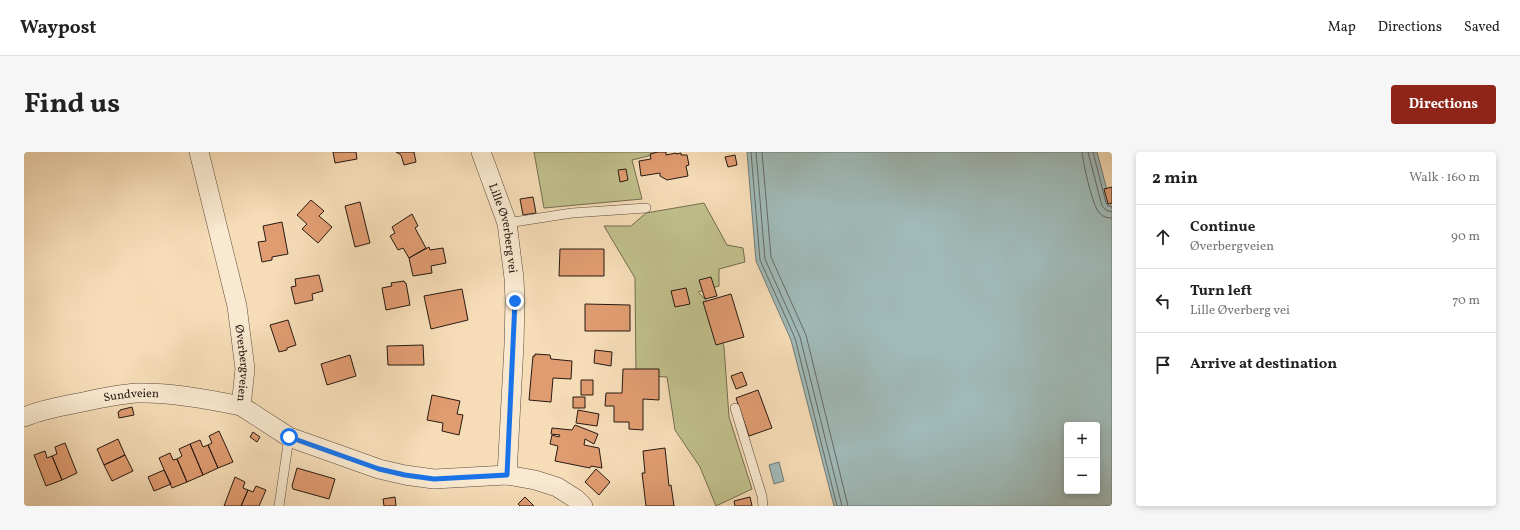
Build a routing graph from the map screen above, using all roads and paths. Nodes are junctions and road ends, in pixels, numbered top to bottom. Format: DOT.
graph roads {
  1 [pos="199,152"];
  2 [pos="481,152"];
  3 [pos="646,208"];
  4 [pos="507,223"];
  5 [pos="241,406"];
  6 [pos="735,408"];
  7 [pos="24,417"];
  8 [pos="289,437"];
  9 [pos="507,475"];
  10 [pos="279,506"];
  11 [pos="583,506"];
  12 [pos="763,506"];
  1 -- 5 [label="street, Øverbergveien"];
  2 -- 4 [label="street, Lille Øverberg vei"];
  3 -- 4 [label="lane"];
  4 -- 9 [label="street, Lille Øverberg vei"];
  5 -- 7 [label="street, Sundveien"];
  5 -- 8 [label="street, Øverbergveien"];
  6 -- 12 [label="lane"];
  8 -- 9 [label="street, Øverbergveien"];
  8 -- 10 [label="lane"];
  9 -- 11 [label="street, Øverbergveien"];
}
